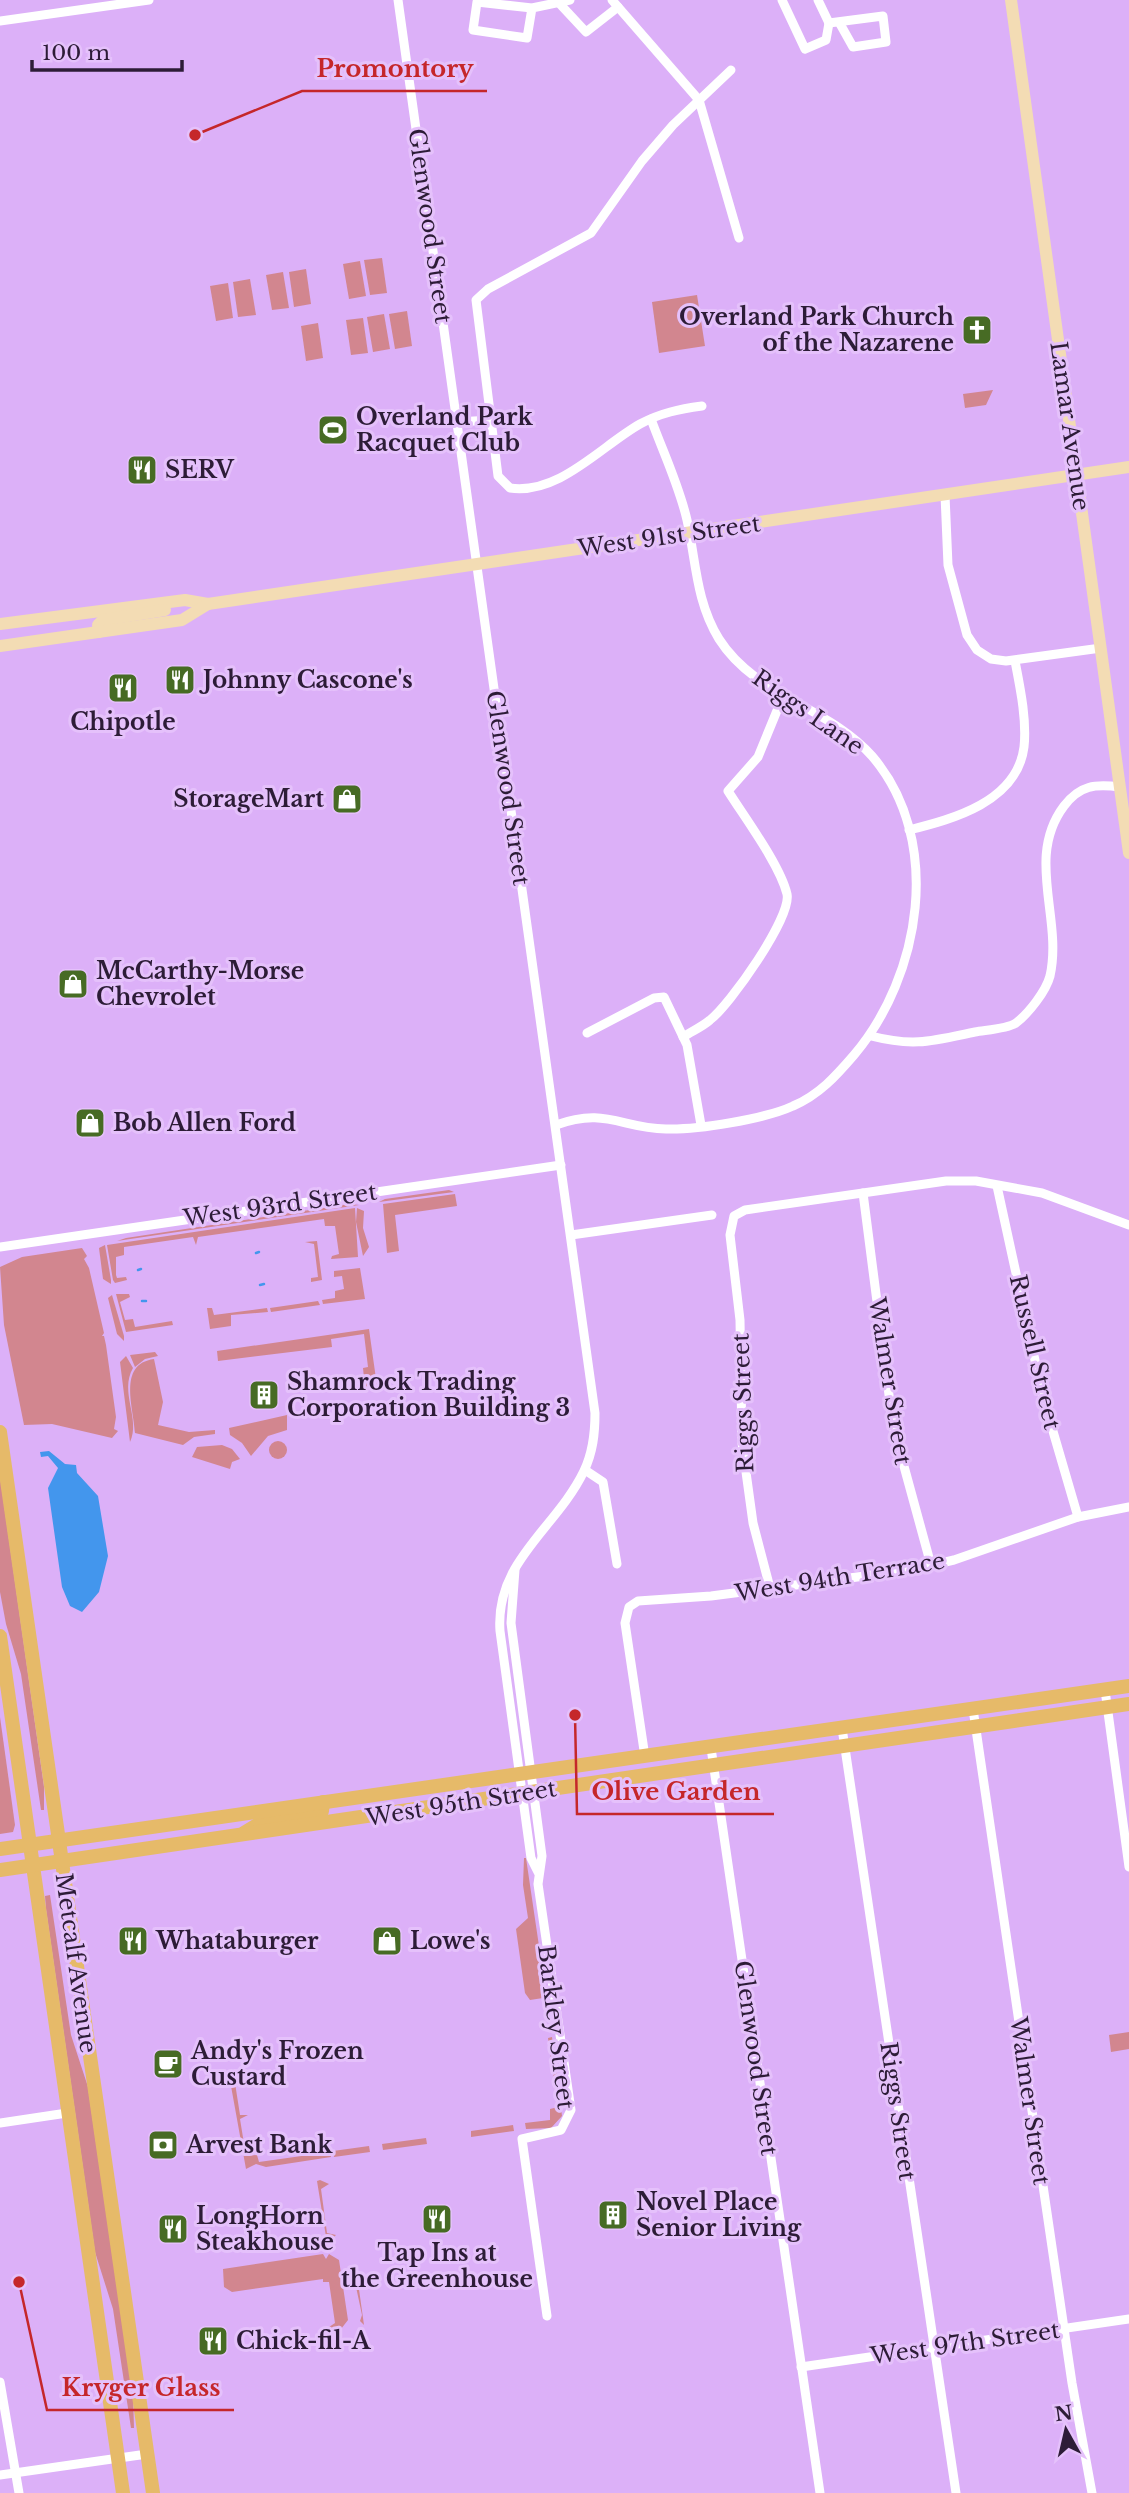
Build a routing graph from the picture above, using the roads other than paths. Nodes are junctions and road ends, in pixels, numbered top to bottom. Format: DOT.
graph roads {
  1 [pos="149,0"];
  2 [pos="398,0"];
  3 [pos="569,0"];
  4 [pos="782,0"];
  5 [pos="818,0"];
  6 [pos="1011,0"];
  7 [pos="558,2"];
  8 [pos="615,4"];
  9 [pos="532,8"];
  10 [pos="0,22"];
  11 [pos="834,23"];
  12 [pos="731,70"];
  13 [pos="699,100"];
  14 [pos="739,238"];
  15 [pos="702,406"];
  16 [pos="651,419"];
  17 [pos="491,420"];
  18 [pos="457,422"];
  19 [pos="1129,467"];
  20 [pos="1077,475"];
  21 [pos="945,495"];
  22 [pos="689,534"];
  23 [pos="477,564"];
  24 [pos="174,601"];
  25 [pos="208,604"];
  26 [pos="93,611"];
  27 [pos="0,624"];
  28 [pos="99,632"];
  29 [pos="36,641"];
  30 [pos="0,646"];
  31 [pos="1101,648"];
  32 [pos="1015,661"];
  33 [pos="783,696"];
  34 [pos="1120,787"];
  35 [pos="909,830"];
  36 [pos="1129,853"];
  37 [pos="587,1033"];
  38 [pos="871,1035"];
  39 [pos="683,1037"];
  40 [pos="556,1125"];
  41 [pos="701,1125"];
  42 [pos="561,1165"];
  43 [pos="997,1186"];
  44 [pos="863,1193"];
  45 [pos="712,1215"];
  46 [pos="1129,1225"];
  47 [pos="571,1235"];
  48 [pos="0,1247"];
  49 [pos="0,1432"];
  50 [pos="585,1470"];
  51 [pos="1129,1507"];
  52 [pos="1078,1517"];
  53 [pos="617,1564"];
  54 [pos="931,1566"];
  55 [pos="770,1588"];
  56 [pos="0,1636"];
  57 [pos="1129,1686"];
  58 [pos="1105,1690"];
  59 [pos="1129,1704"];
  60 [pos="1107,1708"];
  61 [pos="973,1709"];
  62 [pos="975,1727"];
  63 [pos="842,1728"];
  64 [pos="844,1746"];
  65 [pos="711,1748"];
  66 [pos="645,1757"];
  67 [pos="714,1765"];
  68 [pos="525,1773"];
  69 [pos="528,1793"];
  70 [pos="323,1802"];
  71 [pos="240,1836"];
  72 [pos="58,1840"];
  73 [pos="30,1844"];
  74 [pos="0,1849"];
  75 [pos="61,1861"];
  76 [pos="33,1865"];
  77 [pos="1129,1867"];
  78 [pos="0,1870"];
  79 [pos="66,2113"];
  80 [pos="0,2123"];
  81 [pos="547,2316"];
  82 [pos="1129,2319"];
  83 [pos="1064,2328"];
  84 [pos="932,2347"];
  85 [pos="802,2367"];
  86 [pos="0,2382"];
  87 [pos="147,2454"];
  88 [pos="117,2458"];
  89 [pos="15,2472"];
  90 [pos="0,2474"];
  91 [pos="19,2493"];
  92 [pos="123,2493"];
  93 [pos="153,2493"];
  94 [pos="820,2493"];
  95 [pos="956,2493"];
  96 [pos="1093,2493"];
  1 -- 10 [label="street"];
  2 -- 18 [label="street, Glenwood Street"];
  3 -- 7 [label="street"];
  4 -- 11 [label="street"];
  5 -- 11 [label="street"];
  6 -- 20 [label="street, Lamar Avenue"];
  7 -- 8 [label="street"];
  7 -- 9 [label="street"];
  8 -- 13 [label="street"];
  9 -- 9 [label="street"];
  11 -- 11 [label="street"];
  12 -- 13 [label="street"];
  13 -- 14 [label="street"];
  13 -- 17 [label="street"];
  15 -- 16 [label="street"];
  16 -- 17 [label="street"];
  16 -- 22 [label="street, Riggs Lane"];
  17 -- 18 [label="street"];
  18 -- 23 [label="street, Glenwood Street"];
  19 -- 20 [label="street, West 91st Street"];
  20 -- 21 [label="street, West 91st Street"];
  20 -- 31 [label="street, Lamar Avenue"];
  21 -- 22 [label="street, West 91st Street"];
  21 -- 32 [label="street"];
  22 -- 23 [label="street, West 91st Street"];
  22 -- 33 [label="street, Riggs Lane"];
  23 -- 25 [label="street, West 91st Street"];
  23 -- 40 [label="street, Glenwood Street"];
  24 -- 25 [label="street, West 91st Street"];
  24 -- 26 [label="street, West 91st Street"];
  24 -- 28 [label="street"];
  25 -- 28 [label="street, West 91st Street"];
  26 -- 27 [label="street, West 91st Street"];
  26 -- 29 [label="street"];
  28 -- 29 [label="street, West 91st Street"];
  29 -- 30 [label="street, West 91st Street"];
  31 -- 32 [label="street"];
  31 -- 34 [label="street, Lamar Avenue"];
  32 -- 35 [label="street"];
  33 -- 35 [label="street, Riggs Lane"];
  33 -- 39 [label="street"];
  34 -- 36 [label="street, Lamar Avenue"];
  34 -- 38 [label="street"];
  35 -- 38 [label="street, Riggs Lane"];
  37 -- 39 [label="street"];
  38 -- 41 [label="street, Riggs Lane"];
  39 -- 41 [label="street"];
  40 -- 41 [label="street, Riggs Lane"];
  40 -- 42 [label="street, Glenwood Street"];
  42 -- 47 [label="street, Glenwood Street"];
  42 -- 48 [label="street, West 93rd Street"];
  43 -- 44 [label="street"];
  43 -- 46 [label="street"];
  43 -- 52 [label="street, Russell Street"];
  44 -- 54 [label="street, Walmer Street"];
  44 -- 55 [label="street, Riggs Street"];
  45 -- 47 [label="street"];
  47 -- 50 [label="street, Glenwood Street"];
  49 -- 72 [label="main road, Metcalf Avenue"];
  50 -- 53 [label="street"];
  50 -- 68 [label="street, Barkley Street"];
  51 -- 52 [label="street, West 94th Terrace"];
  52 -- 54 [label="street, West 94th Terrace"];
  54 -- 55 [label="street, West 94th Terrace"];
  55 -- 66 [label="street, West 94th Terrace"];
  56 -- 73 [label="main road, Metcalf Avenue"];
  57 -- 58 [label="main road, West 95th Street"];
  58 -- 60 [label="street"];
  58 -- 61 [label="main road, West 95th Street"];
  59 -- 60 [label="main road, West 95th Street"];
  60 -- 62 [label="main road, West 95th Street"];
  60 -- 77 [label="street"];
  61 -- 62 [label="street, Walmer Street"];
  61 -- 63 [label="main road, West 95th Street"];
  62 -- 64 [label="main road, West 95th Street"];
  62 -- 83 [label="street, Walmer Street"];
  63 -- 64 [label="street, Riggs Street"];
  63 -- 65 [label="main road, West 95th Street"];
  64 -- 67 [label="main road, West 95th Street"];
  64 -- 84 [label="street, Riggs Street"];
  65 -- 66 [label="main road, West 95th Street"];
  65 -- 67 [label="street, Glenwood Street"];
  66 -- 68 [label="main road, West 95th Street"];
  67 -- 69 [label="main road, West 95th Street"];
  67 -- 85 [label="street, Glenwood Street"];
  68 -- 69 [label="street, Barkley Street"];
  68 -- 70 [label="main road, West 95th Street"];
  69 -- 71 [label="main road, West 95th Street"];
  69 -- 81 [label="street, Barkley Street"];
  70 -- 71 [label="main road"];
  70 -- 72 [label="main road, West 95th Street"];
  71 -- 75 [label="main road, West 95th Street"];
  72 -- 73 [label="main road, West 95th Street"];
  72 -- 75 [label="main road, Metcalf Avenue"];
  73 -- 74 [label="main road, West 95th Street"];
  73 -- 76 [label="main road, Metcalf Avenue"];
  75 -- 76 [label="main road, West 95th Street"];
  75 -- 87 [label="main road, Metcalf Avenue"];
  76 -- 78 [label="main road, West 95th Street"];
  76 -- 79 [label="main road, Metcalf Avenue"];
  79 -- 80 [label="street"];
  79 -- 88 [label="main road, Metcalf Avenue"];
  82 -- 83 [label="street, West 97th Street"];
  83 -- 84 [label="street, West 97th Street"];
  83 -- 96 [label="street, Walmer Street"];
  84 -- 85 [label="street, West 97th Street"];
  84 -- 95 [label="street, Riggs Street"];
  85 -- 94 [label="street, Glenwood Street"];
  86 -- 89 [label="street"];
  87 -- 88 [label="street"];
  87 -- 93 [label="main road, Metcalf Avenue"];
  88 -- 89 [label="street"];
  88 -- 92 [label="main road, Metcalf Avenue"];
  89 -- 90 [label="street"];
  89 -- 91 [label="street"];
}
